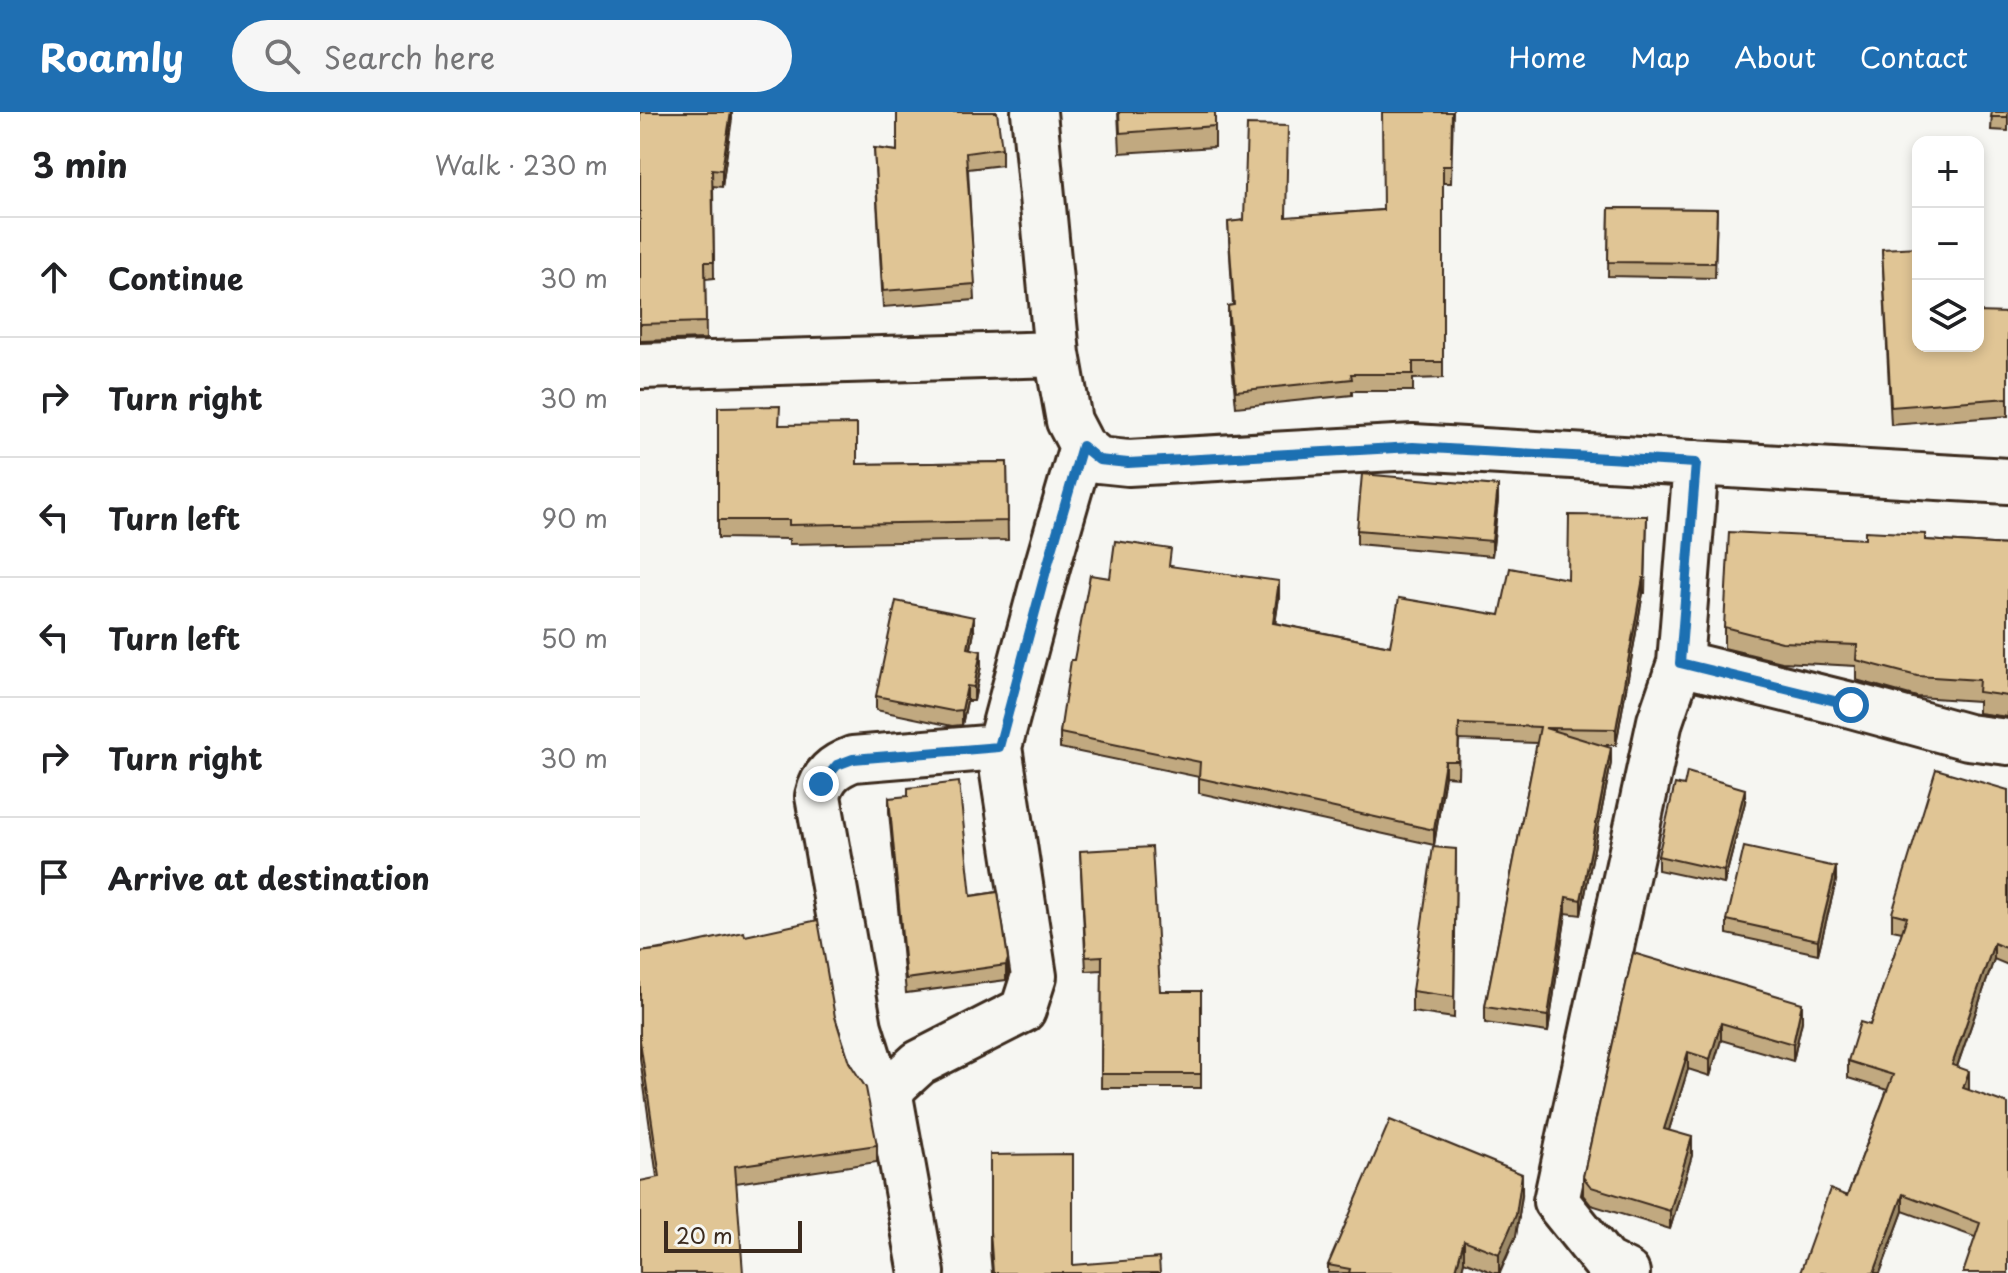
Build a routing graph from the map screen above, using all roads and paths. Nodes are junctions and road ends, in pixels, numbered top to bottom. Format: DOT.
graph roads {
  1 [pos="1034,112"];
  2 [pos="1057,354"];
  3 [pos="640,366"];
  4 [pos="1082,446"];
  5 [pos="1696,463"];
  6 [pos="2008,481"];
  7 [pos="1680,663"];
  8 [pos="2008,742"];
  9 [pos="999,747"];
  10 [pos="890,1096"];
  11 [pos="922,1273"];
  12 [pos="1627,1273"];
  1 -- 2 [label="street"];
  2 -- 3 [label="street"];
  2 -- 4 [label="street"];
  4 -- 5 [label="street"];
  4 -- 9 [label="street"];
  5 -- 6 [label="street"];
  5 -- 7 [label="street"];
  7 -- 8 [label="street"];
  7 -- 12 [label="street"];
  9 -- 10 [label="street"];
  9 -- 10 [label="street"];
  10 -- 11 [label="street"];
}
